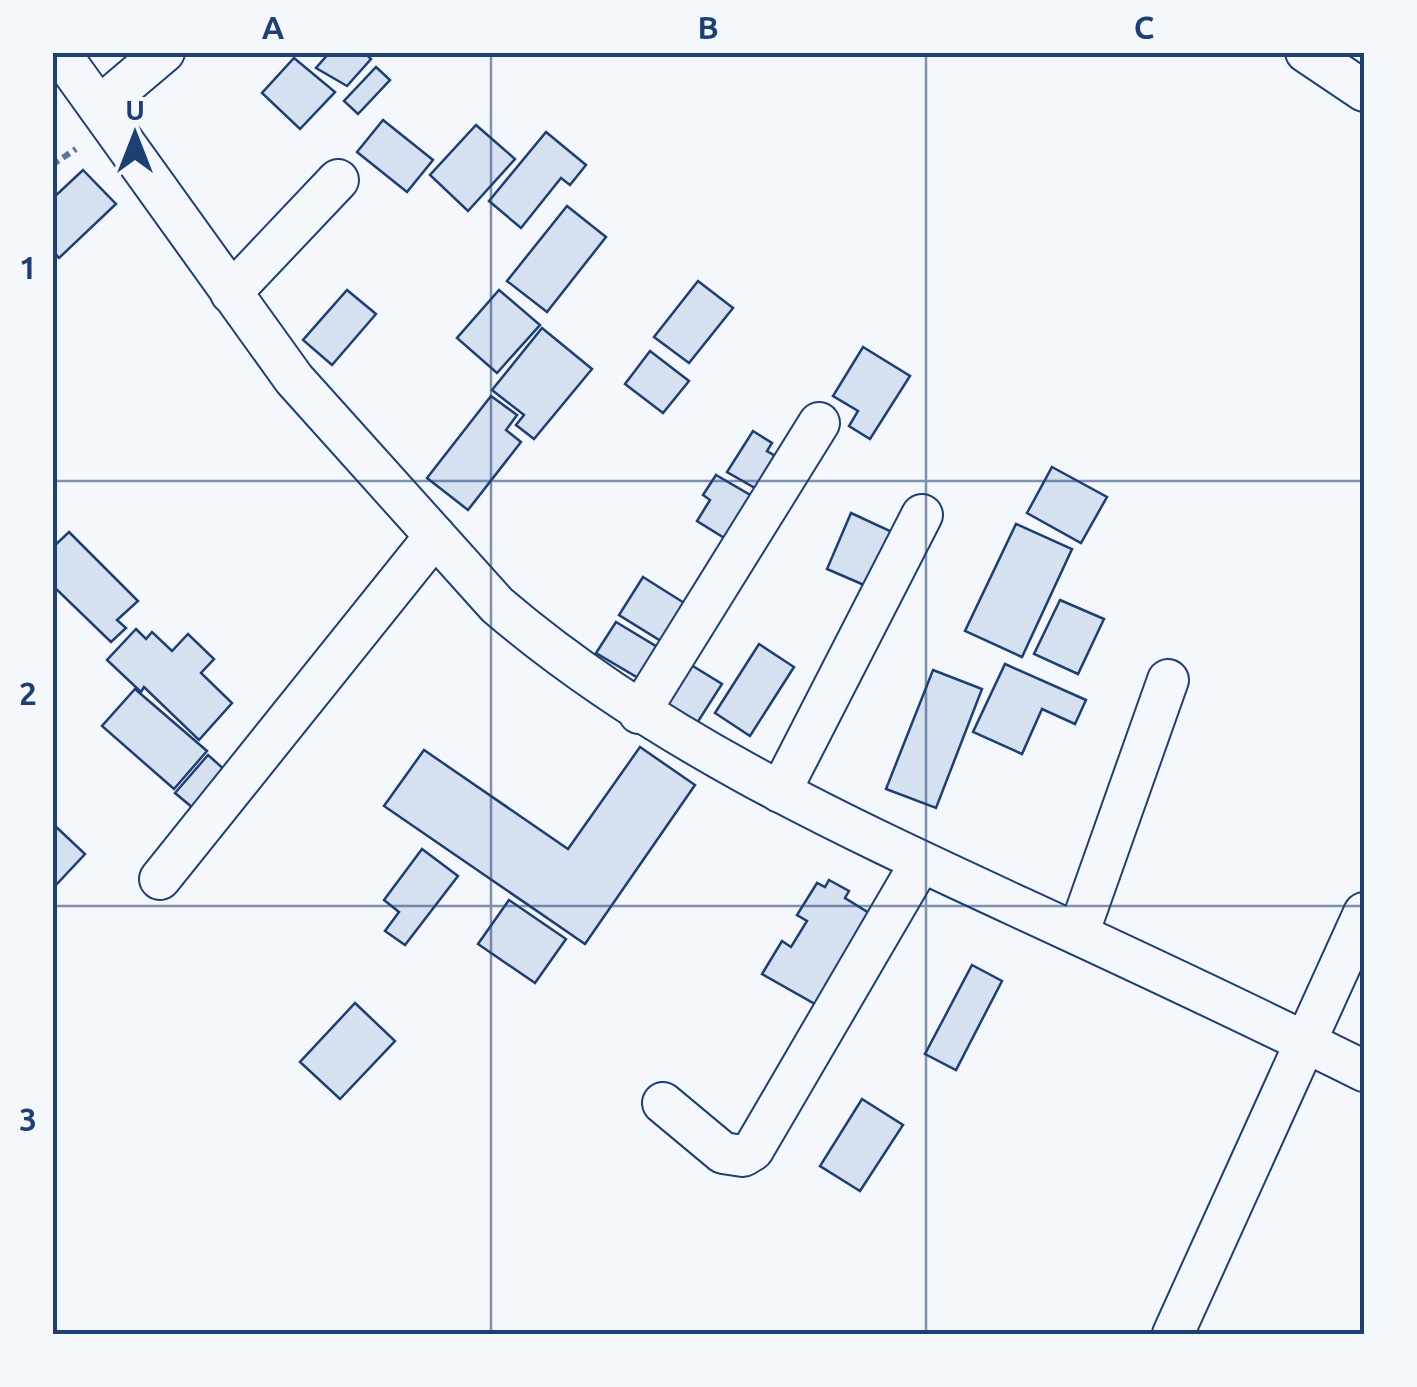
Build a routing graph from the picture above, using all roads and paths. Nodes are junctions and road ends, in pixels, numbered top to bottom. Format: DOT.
graph roads {
  1 [pos="59,52"];
  2 [pos="164,52"];
  3 [pos="1306,52"];
  4 [pos="1364,91"];
  5 [pos="99,107"];
  6 [pos="338,180"];
  7 [pos="230,293"];
  8 [pos="819,423"];
  9 [pos="922,515"];
  10 [pos="435,536"];
  11 [pos="1168,680"];
  12 [pos="639,713"];
  13 [pos="780,792"];
  14 [pos="921,862"];
  15 [pos="160,879"];
  16 [pos="1364,913"];
  17 [pos="1078,934"];
  18 [pos="1304,1042"];
  19 [pos="1364,1071"];
  20 [pos="662,1104"];
  21 [pos="1173,1334"];
  1 -- 5 [label="street"];
  2 -- 5 [label="street"];
  3 -- 4 [label="street"];
  5 -- 7 [label="street"];
  6 -- 7 [label="street"];
  7 -- 10 [label="street"];
  8 -- 12 [label="street"];
  9 -- 13 [label="street"];
  10 -- 12 [label="street"];
  10 -- 15 [label="street"];
  11 -- 17 [label="street"];
  12 -- 13 [label="street"];
  13 -- 14 [label="street"];
  14 -- 17 [label="street"];
  14 -- 20 [label="street"];
  16 -- 18 [label="street"];
  17 -- 18 [label="street"];
  18 -- 19 [label="street"];
  18 -- 21 [label="street"];
}
